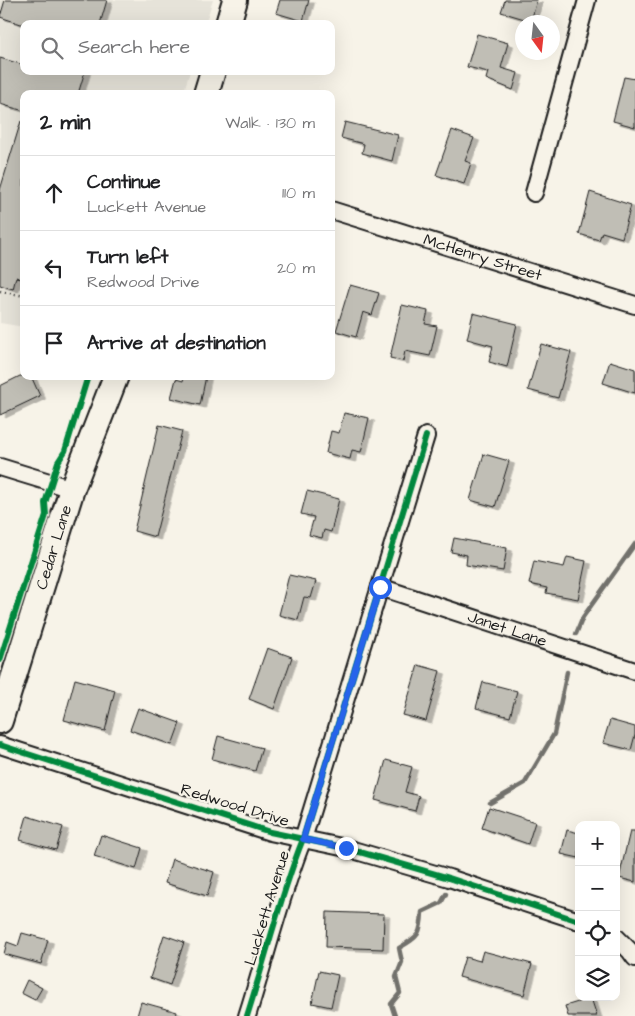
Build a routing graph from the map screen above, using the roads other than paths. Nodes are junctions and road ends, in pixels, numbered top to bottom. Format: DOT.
graph roads {
  1 [pos="235,0"];
  2 [pos="587,0"];
  3 [pos="229,20"];
  4 [pos="212,75"];
  5 [pos="207,90"];
  6 [pos="534,193"];
  7 [pos="335,211"];
  8 [pos="635,305"];
  9 [pos="114,380"];
  10 [pos="426,436"];
  11 [pos="0,467"];
  12 [pos="72,489"];
  13 [pos="380,587"];
  14 [pos="635,671"];
  15 [pos="0,721"];
  16 [pos="0,745"];
  17 [pos="303,839"];
  18 [pos="575,919"];
  19 [pos="620,941"];
  20 [pos="635,958"];
  21 [pos="247,1016"];
  1 -- 3 [label="main road"];
  2 -- 6 [label="street"];
  4 -- 5 [label="main road"];
  7 -- 8 [label="street, McHenry Street"];
  9 -- 12 [label="main road, Cedar Lane"];
  10 -- 13 [label="street, Luckett Avenue"];
  11 -- 12 [label="street"];
  12 -- 15 [label="main road, Cedar Lane"];
  13 -- 14 [label="street, Janet Lane"];
  13 -- 17 [label="street, Luckett Avenue"];
  16 -- 17 [label="street, Redwood Drive"];
  17 -- 18 [label="street, Redwood Drive"];
  17 -- 21 [label="street, Luckett Avenue"];
  19 -- 20 [label="street"];
}
